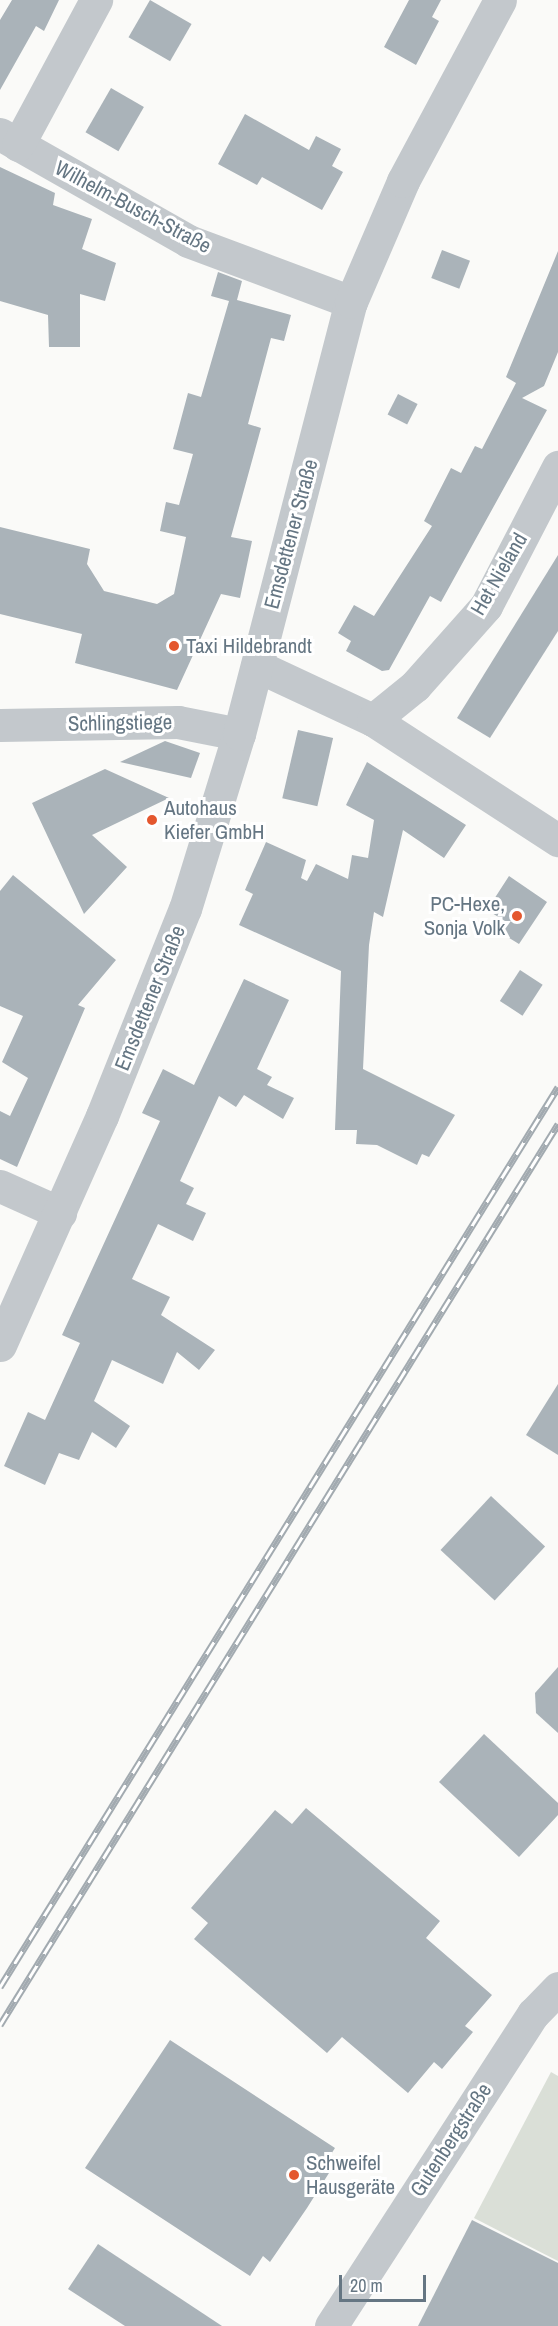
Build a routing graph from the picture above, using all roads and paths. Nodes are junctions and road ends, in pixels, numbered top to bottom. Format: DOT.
graph roads {
  1 [pos="96,0"];
  2 [pos="500,0"];
  3 [pos="9,140"];
  4 [pos="351,302"];
  5 [pos="558,467"];
  6 [pos="257,666"];
  7 [pos="372,720"];
  8 [pos="0,725"];
  9 [pos="239,734"];
  10 [pos="558,840"];
  11 [pos="0,1186"];
  12 [pos="60,1214"];
  13 [pos="0,1346"];
  14 [pos="558,1988"];
  15 [pos="331,2326"];
  1 -- 3 [label="street, Wilhelm-Busch-Straße"];
  2 -- 4 [label="street, Emsdettener Straße"];
  3 -- 4 [label="street, Wilhelm-Busch-Straße"];
  4 -- 6 [label="street, Emsdettener Straße"];
  5 -- 7 [label="street, Het Nieland"];
  6 -- 7 [label="street"];
  6 -- 9 [label="street, Emsdettener Straße"];
  7 -- 10 [label="street"];
  8 -- 9 [label="street, Schlingstiege"];
  9 -- 12 [label="street, Emsdettener Straße"];
  11 -- 12 [label="street"];
  12 -- 13 [label="street, Emsdettener Straße"];
  14 -- 15 [label="street, Gutenbergstraße"];
}
